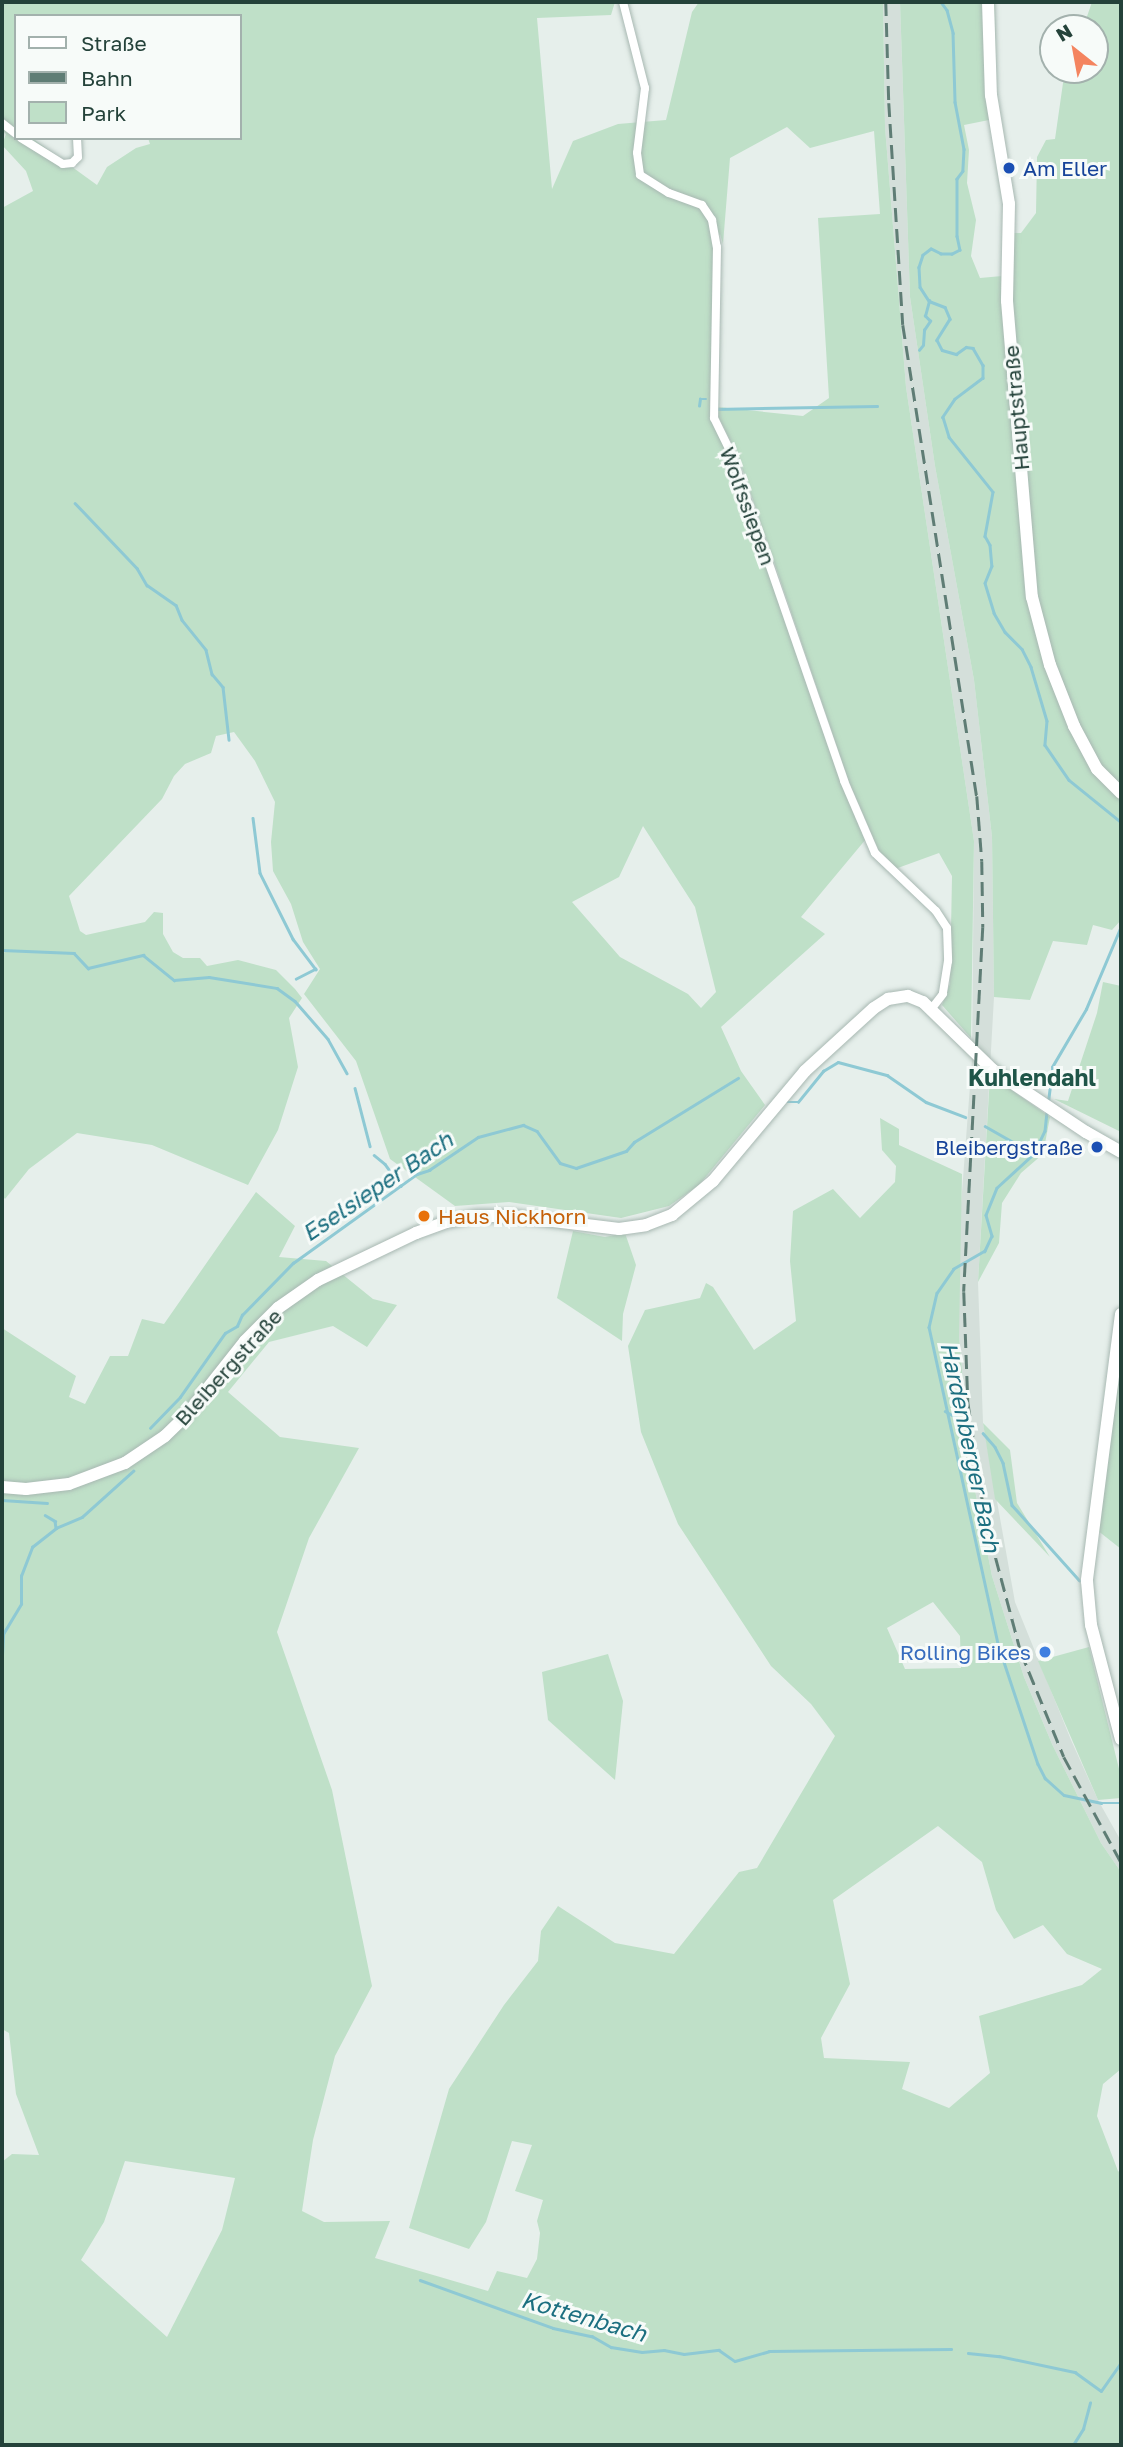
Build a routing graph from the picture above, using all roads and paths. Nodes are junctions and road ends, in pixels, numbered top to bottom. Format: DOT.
graph roads {
  1 [pos="623,2"];
  2 [pos="988,2"];
  3 [pos="25,140"];
  4 [pos="77,140"];
  5 [pos="1121,793"];
  6 [pos="932,1008"];
  7 [pos="1066,1118"];
  8 [pos="1121,1142"];
  9 [pos="1121,1152"];
  10 [pos="1121,1314"];
  11 [pos="2,1487"];
  12 [pos="1121,1740"];
  1 -- 6 [label="street, Wolfssiepen"];
  2 -- 5 [label="street, Hauptstraße"];
  3 -- 4 [label="street"];
  6 -- 7 [label="street, Bleibergstraße"];
  6 -- 11 [label="street, Bleibergstraße"];
  7 -- 8 [label="street, Bleibergstraße"];
  7 -- 9 [label="street, Bleibergstraße"];
  10 -- 12 [label="street"];
}
